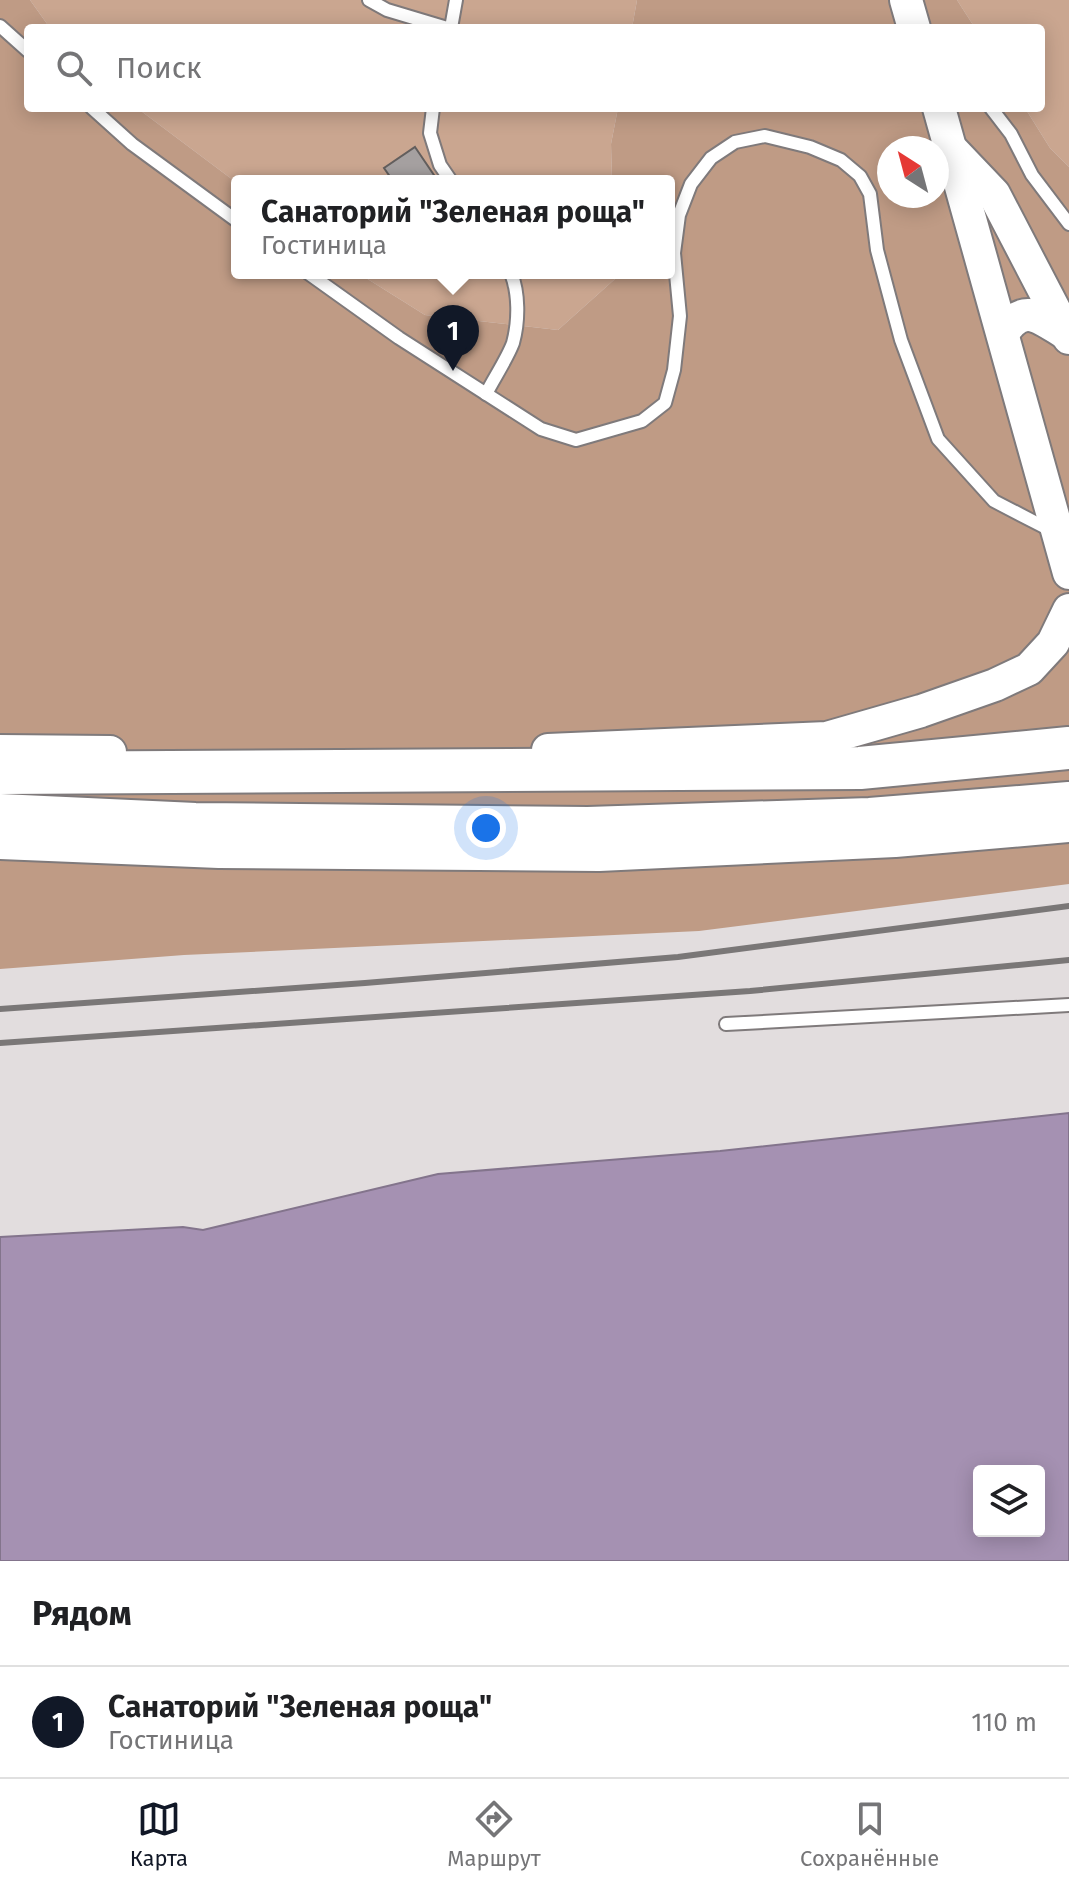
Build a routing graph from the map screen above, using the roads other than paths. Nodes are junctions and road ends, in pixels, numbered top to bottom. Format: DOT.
graph roads {
  1 [pos="369,0"];
  2 [pos="456,0"];
  3 [pos="906,0"];
  4 [pos="435,24"];
  5 [pos="450,24"];
  6 [pos="913,24"];
  7 [pos="0,26"];
  8 [pos="24,47"];
  9 [pos="96,112"];
  10 [pos="433,112"];
  11 [pos="940,112"];
  12 [pos="994,112"];
  13 [pos="951,150"];
  14 [pos="447,175"];
  15 [pos="231,217"];
  16 [pos="1069,224"];
  17 [pos="675,245"];
  18 [pos="675,264"];
  19 [pos="316,279"];
  20 [pos="513,279"];
  21 [pos="1003,333"];
  22 [pos="1067,336"];
  23 [pos="486,394"];
  24 [pos="1059,534"];
  25 [pos="1069,573"];
  26 [pos="1069,610"];
  27 [pos="1069,748"];
  28 [pos="0,751"];
  29 [pos="0,773"];
  30 [pos="1069,803"];
  31 [pos="0,815"];
  32 [pos="1069,826"];
  33 [pos="0,843"];
  34 [pos="1069,1005"];
  35 [pos="726,1024"];
  1 -- 4 [label="lane"];
  2 -- 5 [label="lane"];
  3 -- 6 [label="street"];
  7 -- 8 [label="lane"];
  9 -- 15 [label="lane"];
  10 -- 14 [label="lane"];
  11 -- 13 [label="street"];
  12 -- 16 [label="lane"];
  13 -- 21 [label="street"];
  13 -- 22 [label="street"];
  17 -- 24 [label="lane"];
  18 -- 23 [label="lane"];
  19 -- 23 [label="lane"];
  20 -- 23 [label="lane"];
  21 -- 22 [label="street"];
  21 -- 24 [label="street"];
  24 -- 25 [label="street"];
  26 -- 28 [label="street"];
  27 -- 29 [label="main road"];
  30 -- 31 [label="main road"];
  32 -- 33 [label="street"];
  34 -- 35 [label="lane"];
}
